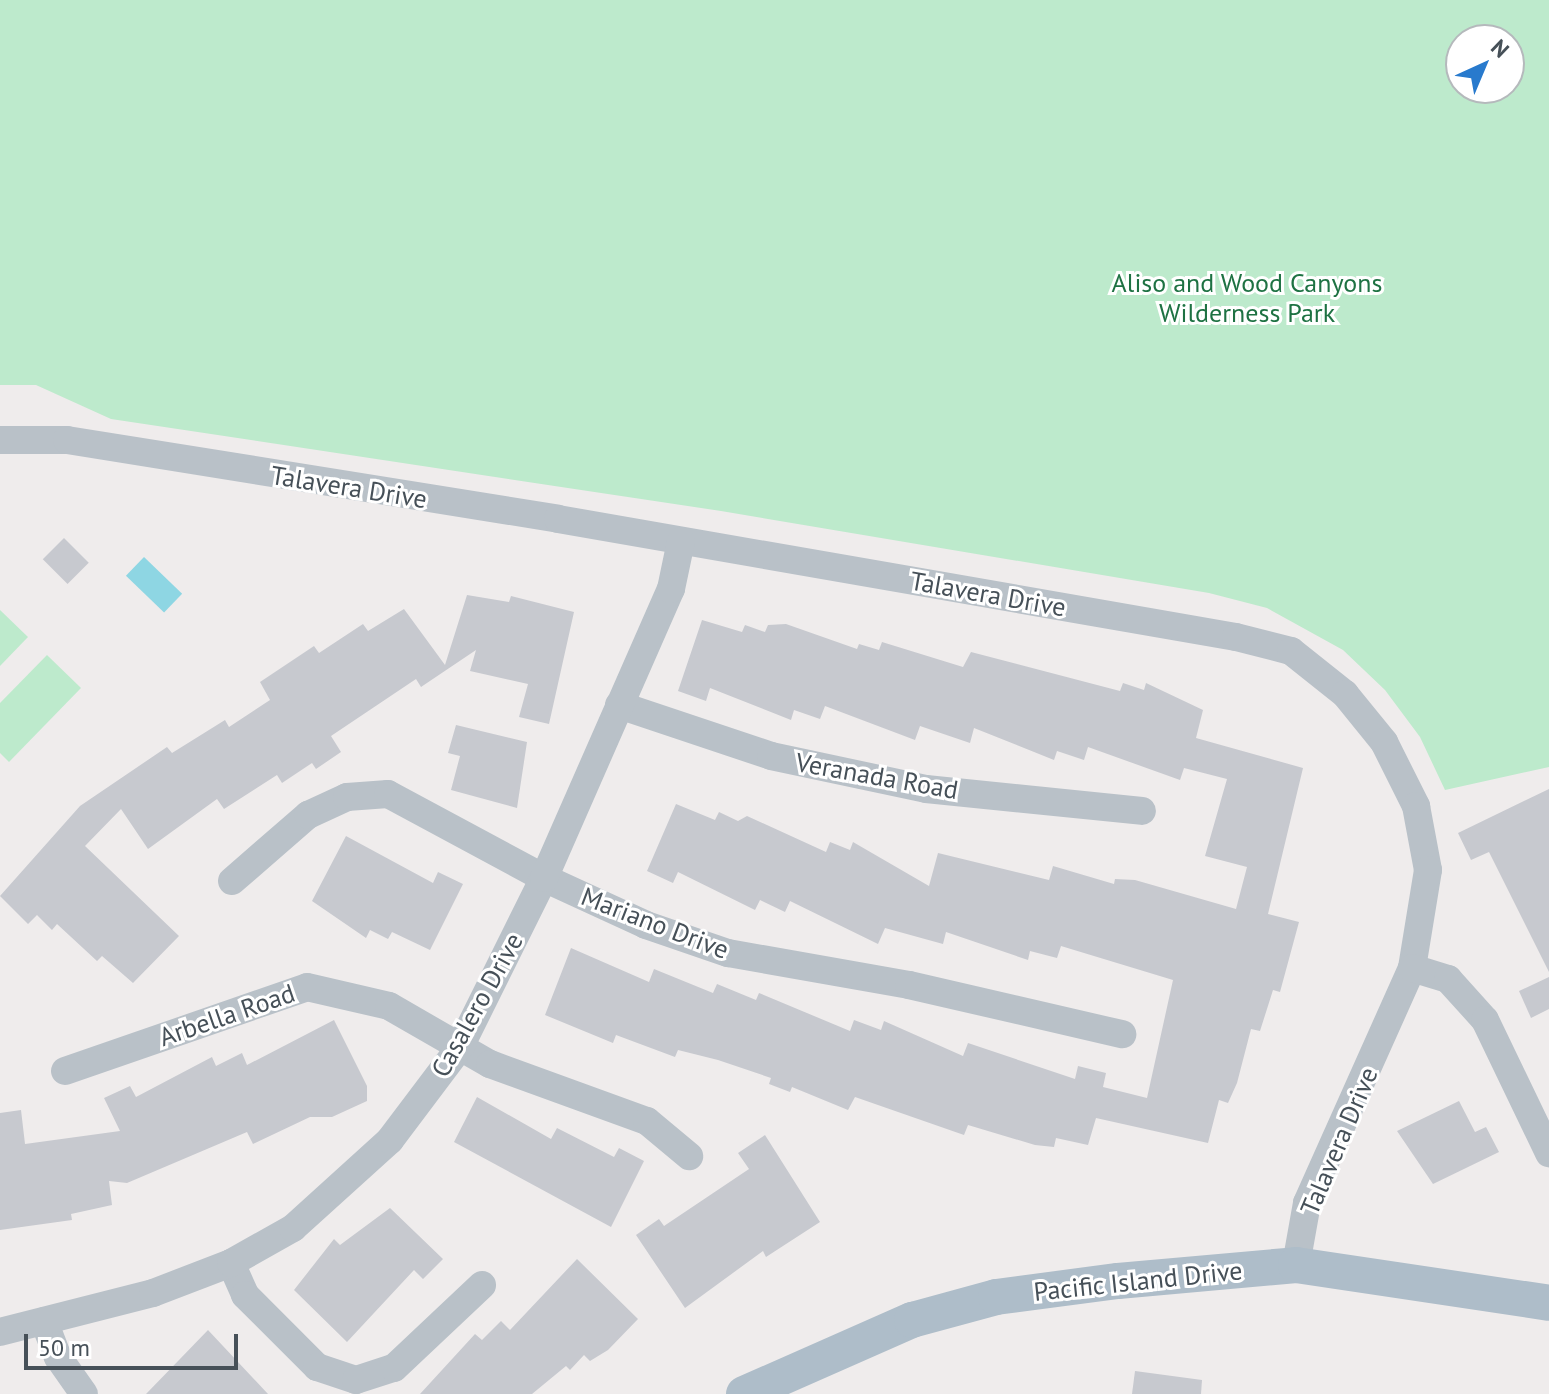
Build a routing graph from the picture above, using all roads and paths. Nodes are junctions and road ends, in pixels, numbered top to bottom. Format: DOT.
graph roads {
  1 [pos="2,437"];
  2 [pos="681,541"];
  3 [pos="619,705"];
  4 [pos="1142,811"];
  5 [pos="544,878"];
  6 [pos="232,881"];
  7 [pos="1412,968"];
  8 [pos="1122,1034"];
  9 [pos="460,1047"];
  10 [pos="65,1071"];
  11 [pos="1549,1153"];
  12 [pos="689,1156"];
  13 [pos="231,1263"];
  14 [pos="1296,1265"];
  15 [pos="482,1285"];
  16 [pos="1549,1303"];
  17 [pos="44,1321"];
  18 [pos="0,1332"];
  19 [pos="84,1394"];
  20 [pos="744,1394"];
  1 -- 2 [label="street, Talavera Drive"];
  2 -- 3 [label="street, Casalero Drive"];
  2 -- 7 [label="street, Talavera Drive"];
  3 -- 4 [label="street, Veranada Road"];
  3 -- 5 [label="street, Casalero Drive"];
  5 -- 6 [label="street, Mariano Drive"];
  5 -- 8 [label="street, Mariano Drive"];
  5 -- 9 [label="street, Casalero Drive"];
  7 -- 11 [label="street"];
  7 -- 14 [label="street, Talavera Drive"];
  9 -- 10 [label="street, Arbella Road"];
  9 -- 12 [label="street, Arbella Road"];
  9 -- 13 [label="street, Casalero Drive"];
  13 -- 15 [label="street"];
  13 -- 17 [label="street, Casalero Drive"];
  14 -- 16 [label="main road, Pacific Island Drive"];
  14 -- 20 [label="main road, Pacific Island Drive"];
  17 -- 18 [label="street, Casalero Drive"];
  17 -- 19 [label="street"];
}
